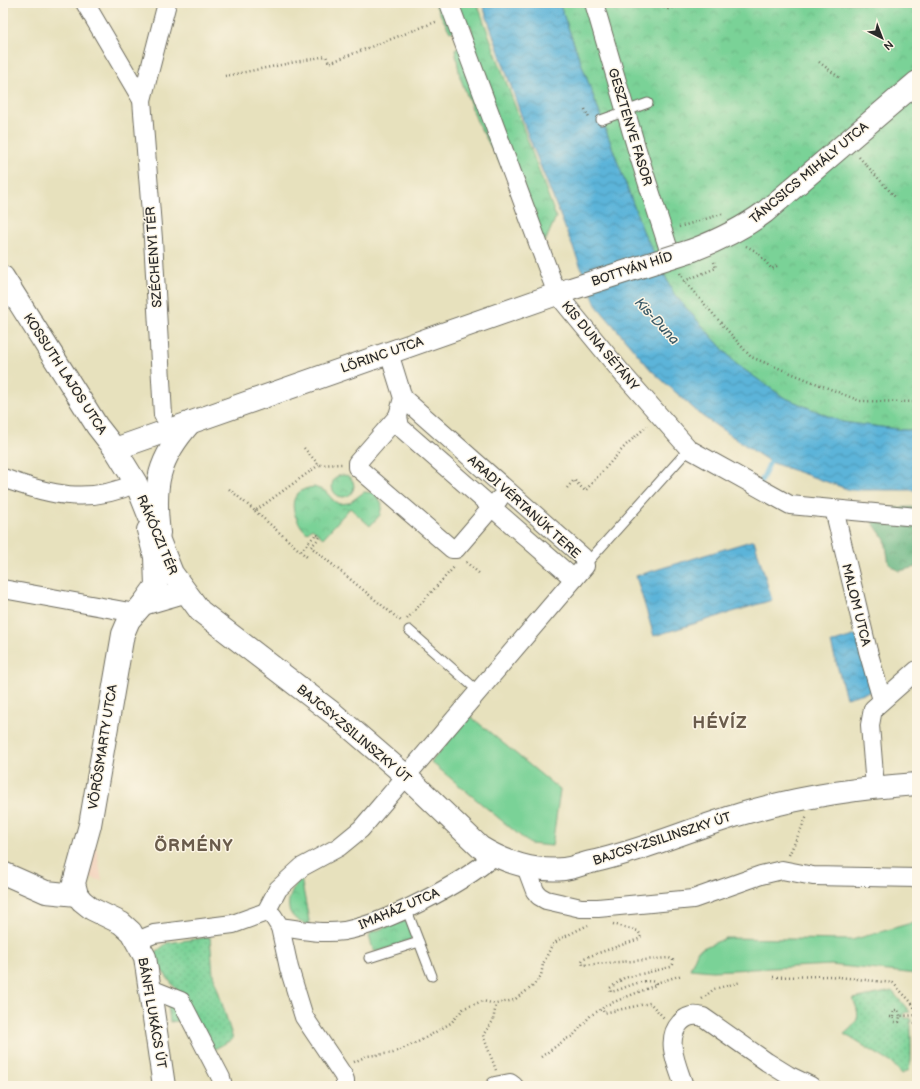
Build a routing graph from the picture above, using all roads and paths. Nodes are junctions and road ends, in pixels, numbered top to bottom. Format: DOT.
graph roads {
  1 [pos="85,3"];
  2 [pos="167,3"];
  3 [pos="594,3"];
  4 [pos="657,3"];
  5 [pos="686,3"];
  6 [pos="454,16"];
  7 [pos="819,62"];
  8 [pos="225,76"];
  9 [pos="840,78"];
  10 [pos="917,82"];
  11 [pos="142,100"];
  12 [pos="648,103"];
  13 [pos="585,109"];
  14 [pos="625,111"];
  15 [pos="601,120"];
  16 [pos="590,122"];
  17 [pos="858,156"];
  18 [pos="896,198"];
  19 [pos="726,218"];
  20 [pos="661,232"];
  21 [pos="741,244"];
  22 [pos="668,250"];
  23 [pos="693,250"];
  24 [pos="778,265"];
  25 [pos="678,268"];
  26 [pos="716,268"];
  27 [pos="3,278"];
  28 [pos="684,281"];
  29 [pos="564,291"];
  30 [pos="389,353"];
  31 [pos="403,398"];
  32 [pos="917,402"];
  33 [pos="659,414"];
  34 [pos="163,415"];
  35 [pos="398,416"];
  36 [pos="192,421"];
  37 [pos="304,448"];
  38 [pos="115,449"];
  39 [pos="689,449"];
  40 [pos="357,463"];
  41 [pos="319,465"];
  42 [pos="3,478"];
  43 [pos="567,488"];
  44 [pos="229,489"];
  45 [pos="133,490"];
  46 [pos="506,491"];
  47 [pos="492,507"];
  48 [pos="834,509"];
  49 [pos="255,511"];
  50 [pos="917,517"];
  51 [pos="160,540"];
  52 [pos="300,551"];
  53 [pos="307,557"];
  54 [pos="459,561"];
  55 [pos="580,572"];
  56 [pos="3,589"];
  57 [pos="184,592"];
  58 [pos="139,609"];
  59 [pos="409,630"];
  60 [pos="263,660"];
  61 [pos="917,670"];
  62 [pos="478,691"];
  63 [pos="882,700"];
  64 [pos="406,776"];
  65 [pos="917,784"];
  66 [pos="875,787"];
  67 [pos="816,796"];
  68 [pos="494,856"];
  69 [pos="526,867"];
  70 [pos="782,870"];
  71 [pos="3,873"];
  72 [pos="917,878"];
  73 [pos="77,896"];
  74 [pos="406,908"];
  75 [pos="266,912"];
  76 [pos="610,923"];
  77 [pos="590,924"];
  78 [pos="280,927"];
  79 [pos="137,941"];
  80 [pos="419,942"];
  81 [pos="369,958"];
  82 [pos="682,975"];
  83 [pos="432,976"];
  84 [pos="773,977"];
  85 [pos="656,983"];
  86 [pos="151,989"];
  87 [pos="496,1004"];
  88 [pos="602,1009"];
  89 [pos="917,1012"];
  90 [pos="917,1015"];
  91 [pos="900,1016"];
  92 [pos="672,1025"];
  93 [pos="541,1057"];
  94 [pos="344,1081"];
  95 [pos="506,1085"];
  96 [pos="164,1086"];
  97 [pos="223,1086"];
  98 [pos="684,1086"];
  99 [pos="811,1086"];
  1 -- 11 [label="street, SZÉCHENYI TÉR"];
  2 -- 11 [label="street, SZÉCHENYI TÉR"];
  3 -- 14 [label="street, GESZTENYE FASOR"];
  4 -- 5 [label="path"];
  6 -- 8 [label="path"];
  6 -- 29 [label="street, KIS DUNA SÉTÁNY"];
  7 -- 9 [label="path"];
  10 -- 23 [label="main road, TÁNCSICS MIHÁLY UTCA"];
  11 -- 34 [label="street, SZÉCHENYI TÉR"];
  12 -- 14 [label="lane"];
  13 -- 16 [label="path"];
  14 -- 15 [label="lane"];
  14 -- 20 [label="street, GESZTENYE FASOR"];
  17 -- 18 [label="path"];
  19 -- 20 [label="path"];
  20 -- 22 [label="street, GESZTENYE FASOR"];
  21 -- 24 [label="path"];
  23 -- 29 [label="main road, BOTTYÁN HÍD, bridge"];
  25 -- 28 [label="path"];
  26 -- 28 [label="path"];
  27 -- 38 [label="main road, KOSSUTH LAJOS UTCA"];
  28 -- 32 [label="path"];
  29 -- 30 [label="main road, LŐRINC UTCA"];
  29 -- 33 [label="street, KIS DUNA SÉTÁNY"];
  30 -- 31 [label="street"];
  30 -- 36 [label="main road, LŐRINC UTCA"];
  31 -- 35 [label="street"];
  31 -- 46 [label="street, ARADI VÉRTANÚK TERE"];
  33 -- 39 [label="street, KIS DUNA SÉTÁNY"];
  33 -- 43 [label="path"];
  35 -- 40 [label="street"];
  35 -- 47 [label="street, ARADI VÉRTANÚK TERE"];
  36 -- 38 [label="main road, LŐRINC UTCA"];
  36 -- 51 [label="main road"];
  37 -- 41 [label="path"];
  38 -- 45 [label="main road, RÁKÓCZI TÉR"];
  39 -- 48 [label="street, KIS DUNA SÉTÁNY"];
  39 -- 55 [label="lane"];
  40 -- 41 [label="path"];
  40 -- 47 [label="street, ARADI VÉRTANÚK TERE"];
  41 -- 49 [label="path"];
  42 -- 45 [label="street"];
  44 -- 49 [label="path"];
  45 -- 51 [label="main road, RÁKÓCZI TÉR"];
  45 -- 58 [label="main road, VÖRÖSMARTY UTCA"];
  46 -- 47 [label="street"];
  46 -- 55 [label="street, ARADI VÉRTANÚK TERE"];
  47 -- 55 [label="street, ARADI VÉRTANÚK TERE"];
  48 -- 50 [label="street, KIS DUNA SÉTÁNY"];
  48 -- 63 [label="street, MALOM UTCA"];
  49 -- 52 [label="path"];
  51 -- 57 [label="main road, RÁKÓCZI TÉR"];
  52 -- 53 [label="path"];
  52 -- 54 [label="path"];
  55 -- 62 [label="street"];
  56 -- 58 [label="street"];
  57 -- 58 [label="main road"];
  57 -- 60 [label="main road, RÁKÓCZI TÉR"];
  58 -- 73 [label="main road, VÖRÖSMARTY UTCA"];
  59 -- 62 [label="lane"];
  60 -- 64 [label="main road, BAJCSY-ZSILINSZKY ÚT"];
  61 -- 63 [label="street"];
  62 -- 64 [label="street"];
  63 -- 66 [label="street"];
  64 -- 68 [label="main road, BAJCSY-ZSILINSZKY ÚT"];
  64 -- 75 [label="street"];
  65 -- 66 [label="main road, BAJCSY-ZSILINSZKY ÚT"];
  66 -- 67 [label="main road, BAJCSY-ZSILINSZKY ÚT"];
  67 -- 69 [label="main road, BAJCSY-ZSILINSZKY ÚT"];
  67 -- 70 [label="path"];
  68 -- 69 [label="main road, BAJCSY-ZSILINSZKY ÚT"];
  68 -- 74 [label="street, IMAHÁZ UTCA"];
  69 -- 70 [label="street"];
  70 -- 72 [label="street"];
  71 -- 73 [label="main road"];
  73 -- 79 [label="main road, BÁNFI LUKÁCS ÚT"];
  74 -- 78 [label="street, IMAHÁZ UTCA"];
  74 -- 80 [label="lane"];
  75 -- 78 [label="street"];
  75 -- 79 [label="street"];
  76 -- 85 [label="path"];
  77 -- 87 [label="path"];
  78 -- 94 [label="street"];
  79 -- 86 [label="main road, BÁNFI LUKÁCS ÚT"];
  80 -- 81 [label="lane"];
  80 -- 83 [label="lane"];
  82 -- 85 [label="path"];
  84 -- 89 [label="path"];
  85 -- 88 [label="path"];
  86 -- 96 [label="main road, BÁNFI LUKÁCS ÚT"];
  86 -- 97 [label="street"];
  87 -- 94 [label="path"];
  87 -- 95 [label="path"];
  88 -- 92 [label="path"];
  88 -- 93 [label="path"];
  90 -- 91 [label="path"];
  91 -- 91 [label="path"];
  92 -- 98 [label="street"];
  92 -- 99 [label="street"];
}
